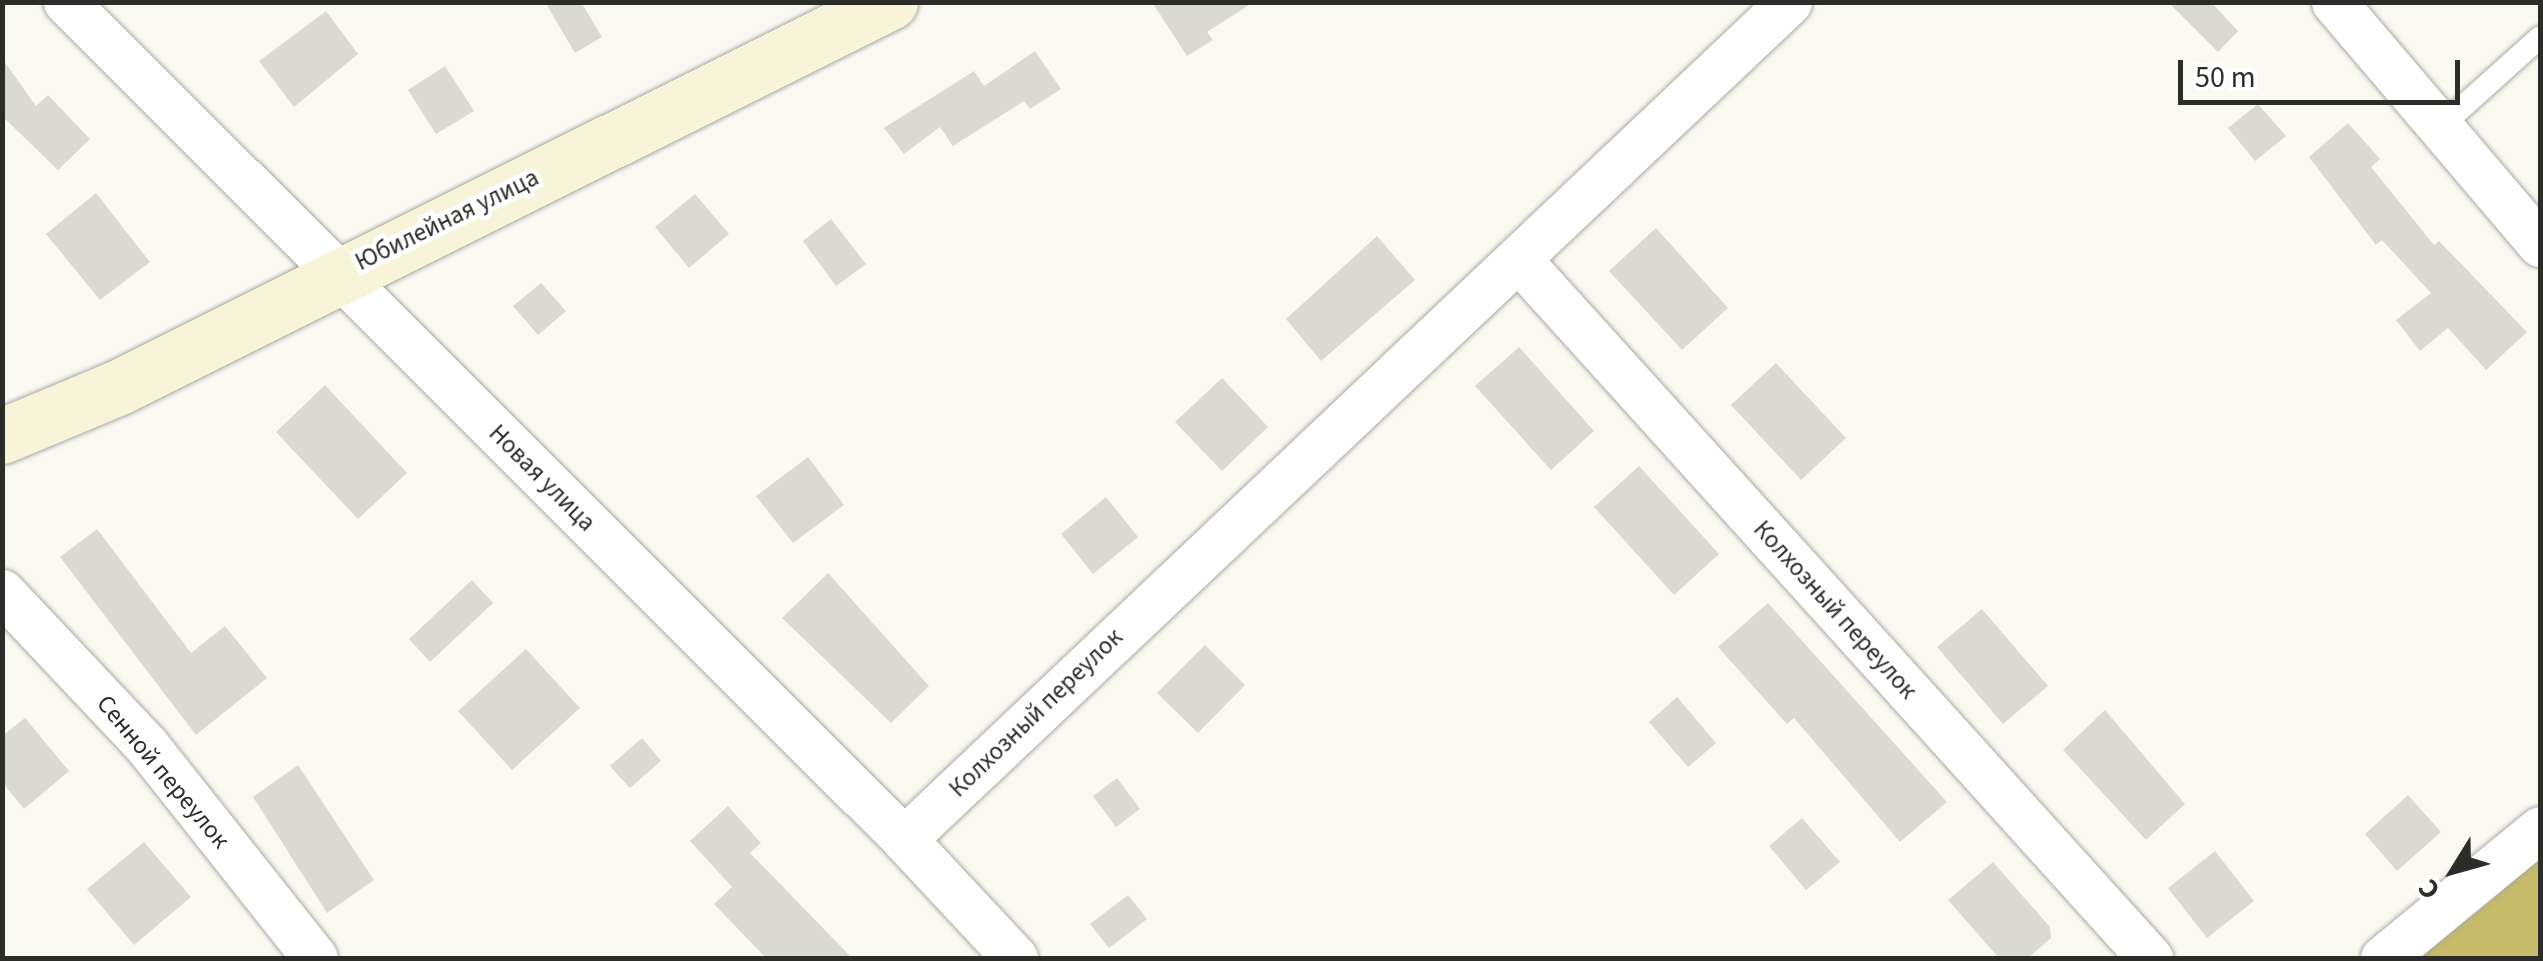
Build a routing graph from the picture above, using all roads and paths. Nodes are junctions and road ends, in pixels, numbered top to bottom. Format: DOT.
graph roads {
  1 [pos="66,2"];
  2 [pos="890,2"];
  3 [pos="1789,2"];
  4 [pos="2334,2"];
  5 [pos="2540,37"];
  6 [pos="2438,129"];
  7 [pos="2540,244"];
  8 [pos="1520,261"];
  9 [pos="337,274"];
  10 [pos="2,436"];
  11 [pos="2,592"];
  12 [pos="2540,829"];
  13 [pos="904,838"];
  14 [pos="315,958"];
  15 [pos="1015,958"];
  16 [pos="2150,958"];
  17 [pos="2383,958"];
  1 -- 9 [label="street, Новая улица"];
  2 -- 9 [label="street, Юбилейная улица"];
  3 -- 8 [label="street, Колхозный переулок"];
  4 -- 6 [label="street"];
  5 -- 6 [label="lane"];
  6 -- 7 [label="street"];
  8 -- 13 [label="street, Колхозный переулок"];
  8 -- 16 [label="street, Колхозный переулок"];
  9 -- 10 [label="street, Юбилейная улица"];
  9 -- 13 [label="street, Новая улица"];
  11 -- 14 [label="street, Сенной переулок"];
  12 -- 17 [label="street"];
  13 -- 15 [label="street, Новая улица"];
}
